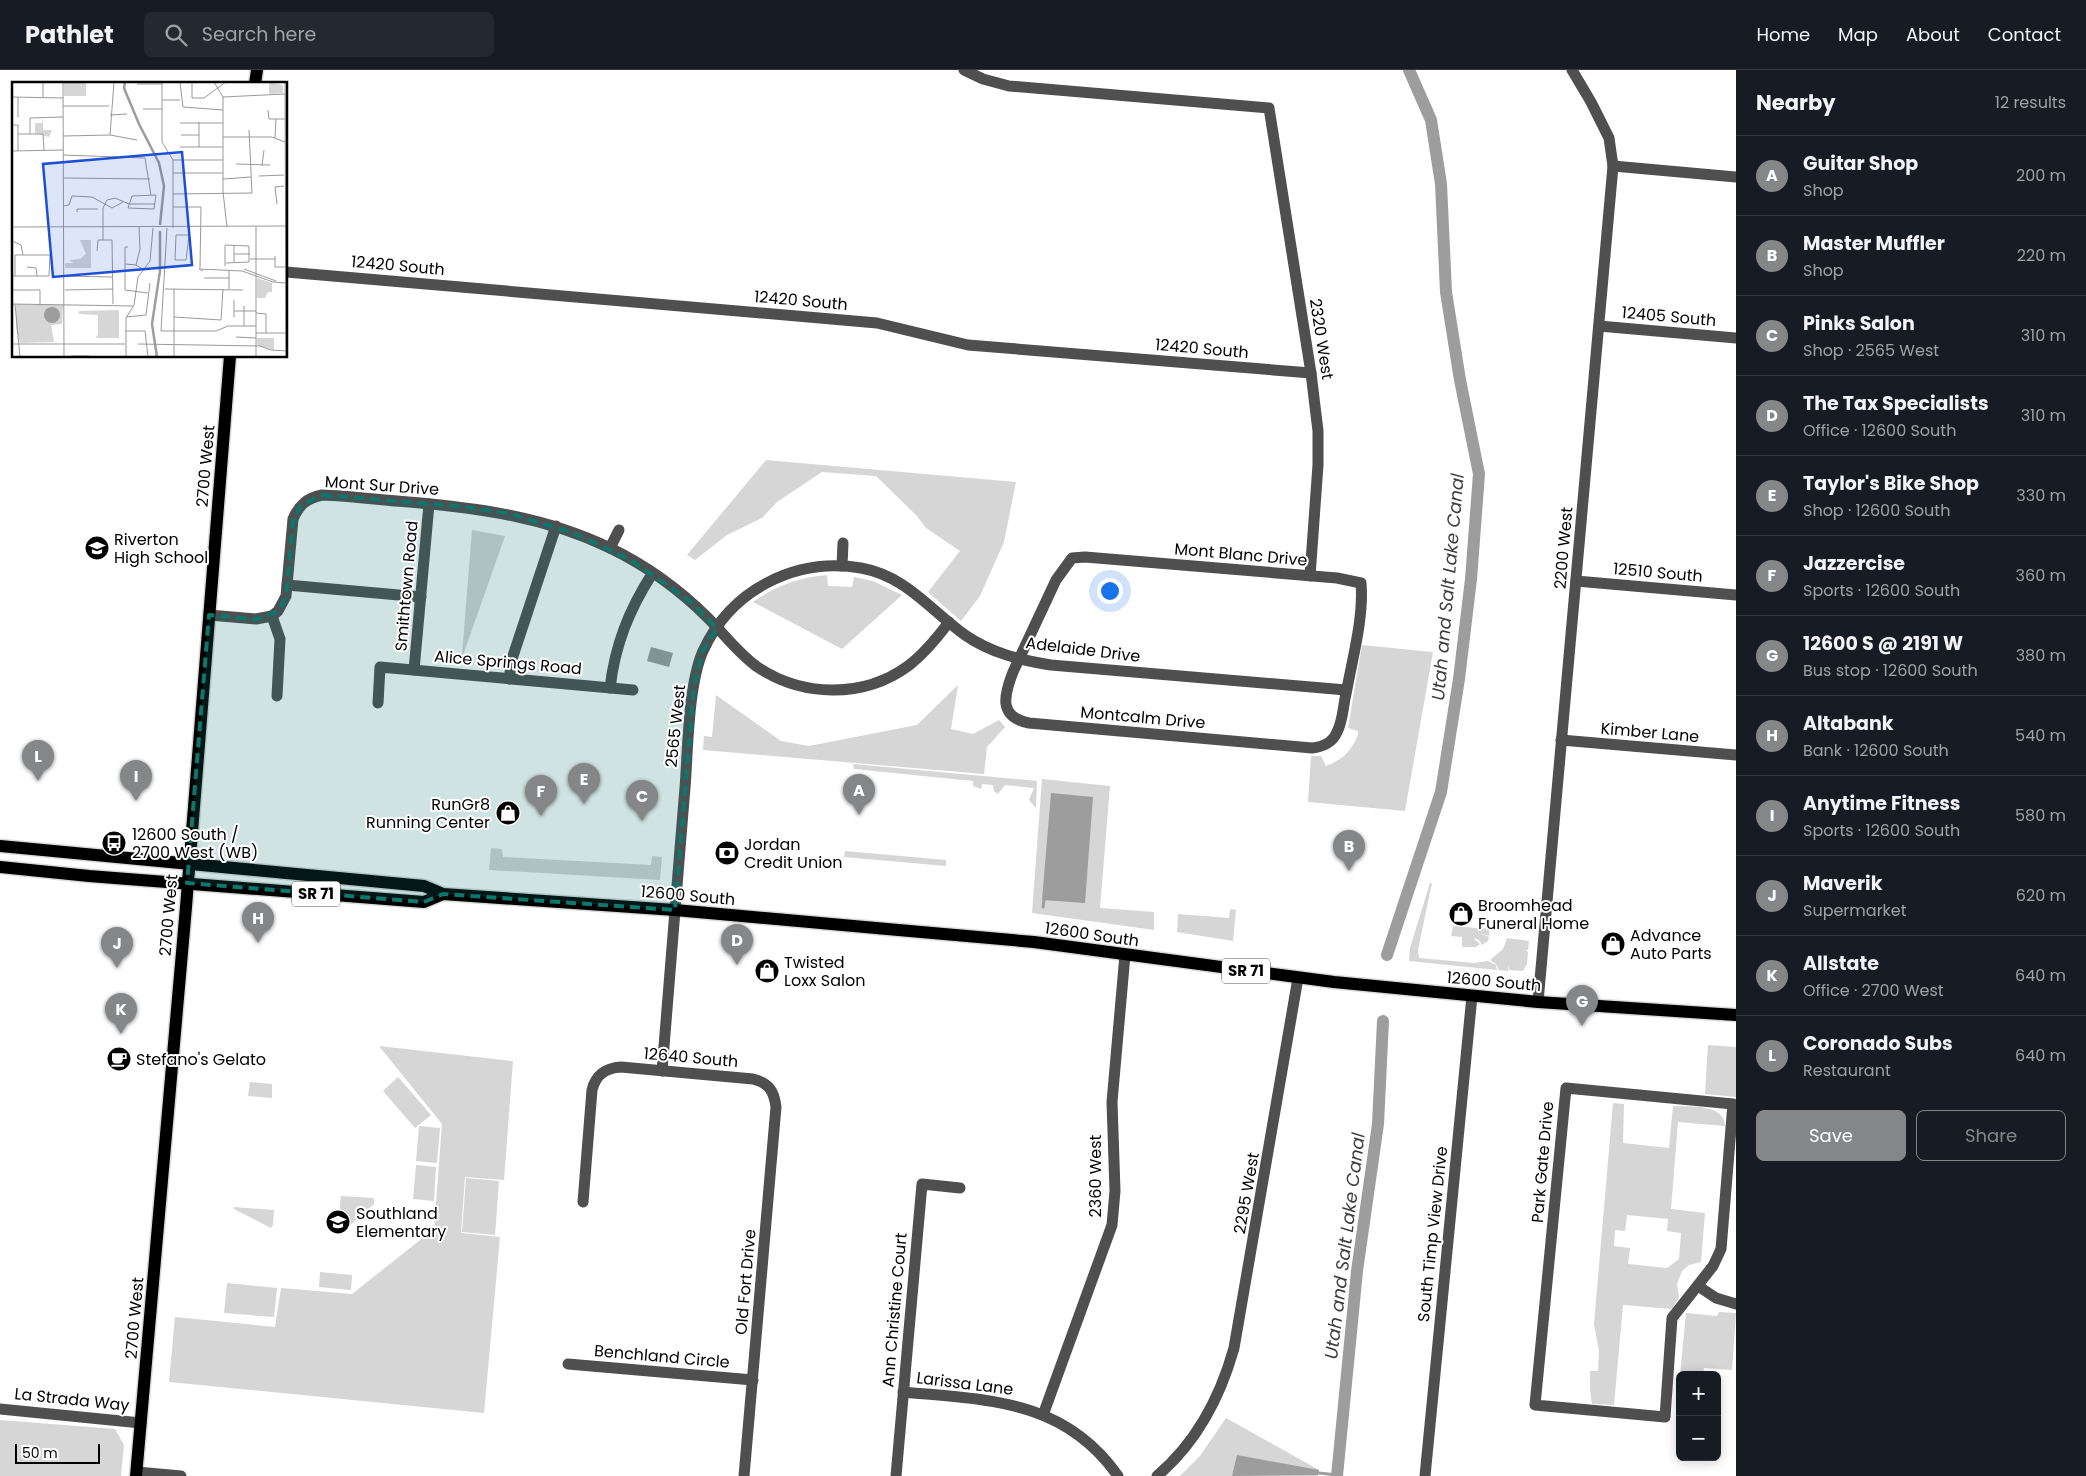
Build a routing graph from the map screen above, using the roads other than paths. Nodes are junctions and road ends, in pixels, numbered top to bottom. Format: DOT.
graph roads {
  1 [pos="964,70"];
  2 [pos="1572,70"];
  3 [pos="1613,166"];
  4 [pos="1736,177"];
  5 [pos="288,272"];
  6 [pos="1599,326"];
  7 [pos="1736,338"];
  8 [pos="230,358"];
  9 [pos="1311,373"];
  10 [pos="429,504"];
  11 [pos="556,526"];
  12 [pos="619,530"];
  13 [pos="843,543"];
  14 [pos="610,548"];
  15 [pos="842,566"];
  16 [pos="652,574"];
  17 [pos="1310,576"];
  18 [pos="1576,581"];
  19 [pos="287,585"];
  20 [pos="1736,595"];
  21 [pos="421,597"];
  22 [pos="209,615"];
  23 [pos="272,616"];
  24 [pos="949,622"];
  25 [pos="717,628"];
  26 [pos="1019,659"];
  27 [pos="414,670"];
  28 [pos="509,679"];
  29 [pos="610,688"];
  30 [pos="633,690"];
  31 [pos="1346,690"];
  32 [pos="277,696"];
  33 [pos="378,703"];
  34 [pos="1333,739"];
  35 [pos="1561,740"];
  36 [pos="1736,755"];
  37 [pos="0,846"];
  38 [pos="189,864"];
  39 [pos="0,867"];
  40 [pos="187,883"];
  41 [pos="443,894"];
  42 [pos="675,910"];
  43 [pos="1124,955"];
  44 [pos="1298,978"];
  45 [pos="1472,996"];
  46 [pos="1538,1002"];
  47 [pos="1736,1015"];
  48 [pos="662,1071"];
  49 [pos="772,1090"];
  50 [pos="960,1188"];
  51 [pos="583,1202"];
  52 [pos="1698,1286"];
  53 [pos="1736,1304"];
  54 [pos="568,1364"];
  55 [pos="753,1380"];
  56 [pos="904,1392"];
  57 [pos="0,1409"];
  58 [pos="1043,1414"];
  59 [pos="141,1422"];
  60 [pos="136,1474"];
  61 [pos="181,1476"];
  62 [pos="744,1476"];
  63 [pos="896,1476"];
  64 [pos="1118,1476"];
  65 [pos="1156,1476"];
  66 [pos="1425,1476"];
  1 -- 9 [label="street, 2320 West"];
  2 -- 3 [label="street, 2200 West"];
  3 -- 4 [label="street"];
  3 -- 6 [label="street, 2200 West"];
  5 -- 9 [label="street, 12420 South"];
  6 -- 7 [label="street, 12405 South"];
  6 -- 18 [label="street, 2200 West"];
  8 -- 22 [label="main road, 2700 West"];
  9 -- 17 [label="street, 2320 West"];
  10 -- 11 [label="street, Mont Sur Drive"];
  10 -- 19 [label="street, Mont Sur Drive"];
  10 -- 21 [label="street, Smithtown Road"];
  11 -- 14 [label="street, Mont Sur Drive"];
  11 -- 28 [label="street"];
  12 -- 14 [label="street"];
  13 -- 15 [label="street"];
  14 -- 16 [label="street, Mont Sur Drive"];
  15 -- 24 [label="street, Adelaide Drive"];
  15 -- 25 [label="street, Adelaide Drive"];
  16 -- 25 [label="street, Mont Sur Drive"];
  16 -- 29 [label="street"];
  17 -- 26 [label="street, Mont Blanc Drive"];
  17 -- 31 [label="street, Mont Blanc Drive"];
  18 -- 20 [label="street, 12510 South"];
  18 -- 35 [label="street, 2200 West"];
  19 -- 21 [label="street"];
  19 -- 23 [label="street, Mont Sur Drive"];
  21 -- 27 [label="street, Smithtown Road"];
  22 -- 23 [label="street"];
  22 -- 38 [label="main road, 2700 West"];
  23 -- 32 [label="street"];
  24 -- 25 [label="street, Mont Sur Drive"];
  24 -- 26 [label="street, Adelaide Drive"];
  25 -- 42 [label="street, 2565 West"];
  26 -- 31 [label="street, Adelaide Drive"];
  26 -- 34 [label="street, Montcalm Drive"];
  27 -- 28 [label="street, Alice Springs Road"];
  27 -- 33 [label="street, Alice Springs Road"];
  28 -- 29 [label="street, Alice Springs Road"];
  29 -- 30 [label="street, Alice Springs Road"];
  31 -- 34 [label="street, Mont Blanc Drive"];
  35 -- 36 [label="street, Kimber Lane"];
  35 -- 46 [label="street, 2200 West"];
  37 -- 38 [label="main road, 12600 South / SR 71"];
  38 -- 40 [label="main road, 2700 West"];
  38 -- 41 [label="main road, 12600 South / SR 71"];
  39 -- 40 [label="main road, 12600 South / SR 71"];
  40 -- 41 [label="main road, 12600 South / SR 71"];
  40 -- 59 [label="main road, 2700 West"];
  41 -- 42 [label="main road, 12600 South / SR 71"];
  42 -- 43 [label="main road, 12600 South / SR 71"];
  42 -- 48 [label="street, 2565 West"];
  43 -- 44 [label="main road, 12600 South / SR 71"];
  43 -- 58 [label="street, 2360 West"];
  44 -- 45 [label="main road, 12600 South / SR 71"];
  44 -- 65 [label="street, 2295 West"];
  45 -- 46 [label="main road, 12600 South / SR 71"];
  45 -- 66 [label="street, South Timp View Drive"];
  46 -- 47 [label="main road, 12600 South / SR 71"];
  48 -- 49 [label="street, 12640 South"];
  48 -- 51 [label="street, 12640 South"];
  49 -- 55 [label="street, Old Fort Drive"];
  50 -- 56 [label="street, Ann Christine Court"];
  52 -- 52 [label="street, Park Gate Drive"];
  52 -- 53 [label="street"];
  54 -- 55 [label="street, Benchland Circle"];
  55 -- 62 [label="street, Old Fort Drive"];
  56 -- 58 [label="street, Larissa Lane"];
  56 -- 63 [label="street, Ann Christine Court"];
  57 -- 59 [label="street, La Strada Way"];
  58 -- 64 [label="street, Larissa Lane"];
  59 -- 60 [label="main road, 2700 West"];
  60 -- 61 [label="street"];
}
